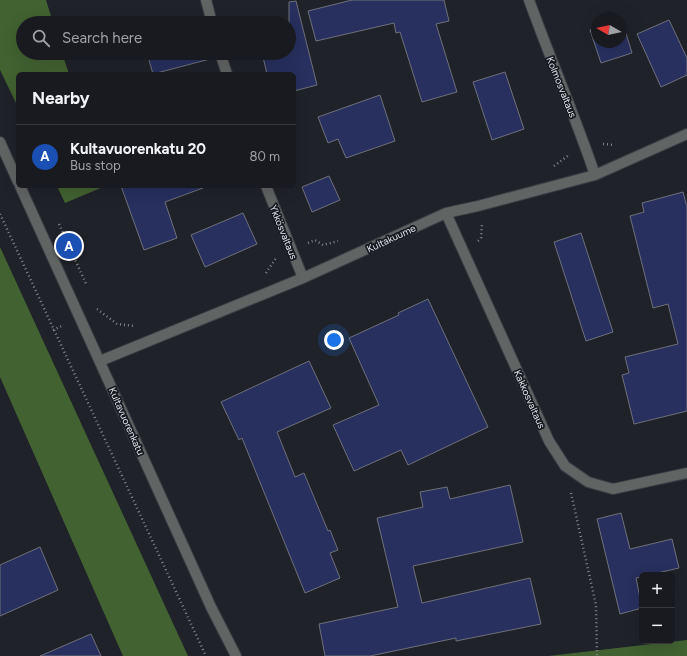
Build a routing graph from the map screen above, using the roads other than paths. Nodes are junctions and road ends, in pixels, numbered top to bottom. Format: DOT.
graph roads {
  1 [pos="206,0"];
  2 [pos="529,0"];
  3 [pos="210,16"];
  4 [pos="222,60"];
  5 [pos="226,72"];
  6 [pos="687,134"];
  7 [pos="0,142"];
  8 [pos="595,175"];
  9 [pos="16,178"];
  10 [pos="21,188"];
  11 [pos="267,188"];
  12 [pos="446,213"];
  13 [pos="303,278"];
  14 [pos="100,361"];
  15 [pos="687,473"];
  16 [pos="236,656"];
  1 -- 3 [label="street"];
  2 -- 8 [label="street, Kolmosvaltaus"];
  4 -- 5 [label="street"];
  6 -- 8 [label="street, Kultakuume"];
  7 -- 9 [label="street"];
  8 -- 12 [label="street, Kultakuume"];
  10 -- 14 [label="street, Kultavuorenkatu"];
  11 -- 13 [label="street, Ykkösvaltaus"];
  12 -- 13 [label="street, Kultakuume"];
  12 -- 15 [label="street, Kakkosvaltaus"];
  13 -- 14 [label="street, Kultakuume"];
  14 -- 16 [label="street, Kultavuorenkatu"];
}
